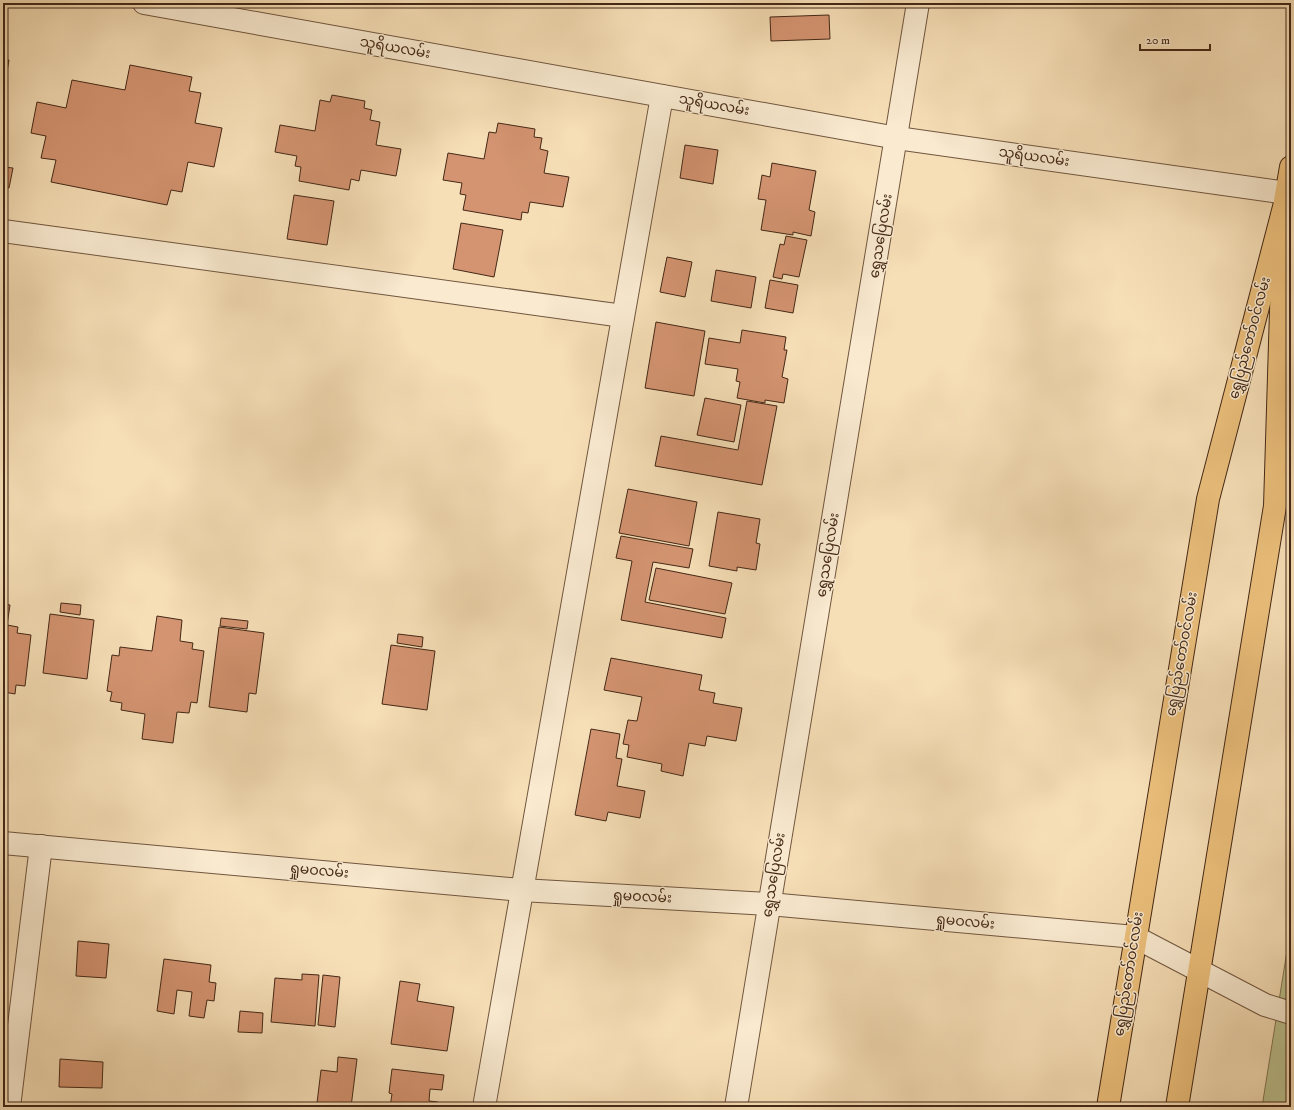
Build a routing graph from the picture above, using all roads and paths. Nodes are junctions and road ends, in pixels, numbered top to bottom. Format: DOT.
graph roads {
  1 [pos="144,3"];
  2 [pos="918,3"];
  3 [pos="232,11"];
  4 [pos="662,96"];
  5 [pos="897,138"];
  6 [pos="1291,167"];
  7 [pos="1286,200"];
  8 [pos="3,231"];
  9 [pos="623,316"];
  10 [pos="3,843"];
  11 [pos="41,846"];
  12 [pos="521,890"];
  13 [pos="769,904"];
  14 [pos="1135,937"];
  15 [pos="1198,971"];
  16 [pos="1291,1013"];
  17 [pos="9,1107"];
  18 [pos="484,1107"];
  19 [pos="736,1107"];
  20 [pos="1108,1107"];
  21 [pos="1177,1107"];
  1 -- 3 [label="street, သူရိယလမ်း"];
  2 -- 5 [label="street, ရွှေသပြေလမ်း"];
  3 -- 4 [label="street, သူရိယလမ်း"];
  4 -- 5 [label="street, သူရိယလမ်း"];
  4 -- 9 [label="street"];
  5 -- 7 [label="street, သူရိယလမ်း"];
  5 -- 13 [label="street, ရွှေသပြေလမ်း"];
  6 -- 7 [label="main road, ရွှေပြည်တော်ဝင်လမ်း"];
  7 -- 14 [label="main road, ရွှေပြည်တော်ဝင်လမ်း"];
  7 -- 15 [label="main road, ရွှေပြည်တော်ဝင်လမ်း"];
  8 -- 9 [label="street"];
  9 -- 12 [label="street"];
  10 -- 11 [label="street, ရှုမဝလမ်း"];
  11 -- 12 [label="street, ရှုမဝလမ်း"];
  11 -- 17 [label="street"];
  12 -- 13 [label="street, ရှုမဝလမ်း"];
  12 -- 18 [label="street"];
  13 -- 14 [label="street, ရှုမဝလမ်း"];
  13 -- 19 [label="street, ရွှေသပြေလမ်း"];
  14 -- 15 [label="street, ရှုမဝလမ်း"];
  14 -- 20 [label="main road, ရွှေပြည်တော်ဝင်လမ်း"];
  15 -- 16 [label="street, ရှုမဝလမ်း"];
  15 -- 21 [label="main road, ရွှေပြည်တော်ဝင်လမ်း"];
}
